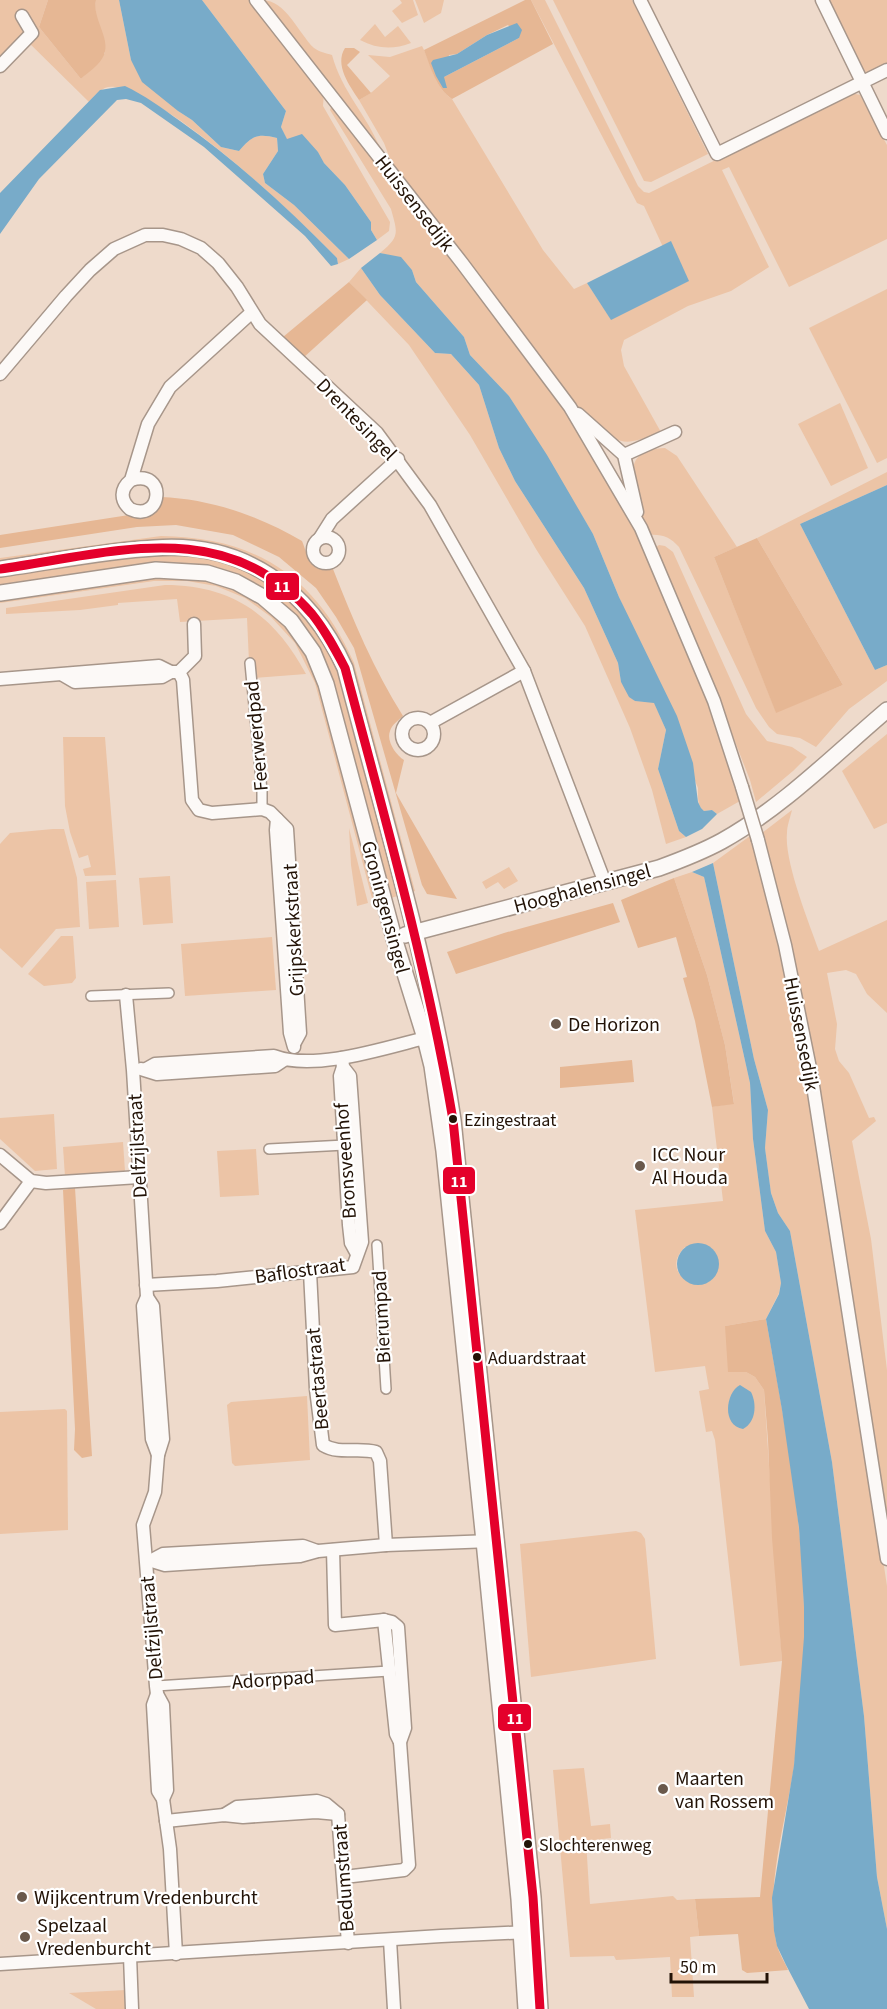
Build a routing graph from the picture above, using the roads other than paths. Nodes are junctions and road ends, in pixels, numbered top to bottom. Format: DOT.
graph roads {
  1 [pos="256,0"];
  2 [pos="640,0"];
  3 [pos="822,0"];
  4 [pos="22,16"];
  5 [pos="0,66"];
  6 [pos="887,70"];
  7 [pos="864,87"];
  8 [pos="887,133"];
  9 [pos="251,313"];
  10 [pos="0,374"];
  11 [pos="570,407"];
  12 [pos="675,432"];
  13 [pos="624,455"];
  14 [pos="398,459"];
  15 [pos="131,480"];
  16 [pos="641,528"];
  17 [pos="320,538"];
  18 [pos="0,569"];
  19 [pos="0,593"];
  20 [pos="194,624"];
  21 [pos="250,663"];
  22 [pos="524,671"];
  23 [pos="175,672"];
  24 [pos="0,679"];
  25 [pos="887,710"];
  26 [pos="430,723"];
  27 [pos="262,809"];
  28 [pos="604,883"];
  29 [pos="414,933"];
  30 [pos="394,938"];
  31 [pos="169,993"];
  32 [pos="126,995"];
  33 [pos="91,996"];
  34 [pos="432,1037"];
  35 [pos="290,1060"];
  36 [pos="342,1062"];
  37 [pos="139,1070"];
  38 [pos="345,1145"];
  39 [pos="269,1149"];
  40 [pos="0,1155"];
  41 [pos="139,1177"];
  42 [pos="31,1181"];
  43 [pos="0,1223"];
  44 [pos="377,1245"];
  45 [pos="357,1254"];
  46 [pos="310,1272"];
  47 [pos="146,1291"];
  48 [pos="386,1389"];
  49 [pos="490,1541"];
  50 [pos="386,1545"];
  51 [pos="333,1550"];
  52 [pos="887,1560"];
  53 [pos="149,1562"];
  54 [pos="384,1620"];
  55 [pos="389,1671"];
  56 [pos="157,1690"];
  57 [pos="400,1742"];
  58 [pos="166,1821"];
  59 [pos="344,1877"];
  60 [pos="529,1932"];
  61 [pos="390,1940"];
  62 [pos="348,1943"];
  63 [pos="176,1954"];
  64 [pos="130,1956"];
  65 [pos="0,1964"];
  66 [pos="132,2009"];
  67 [pos="394,2009"];
  68 [pos="526,2009"];
  69 [pos="540,2009"];
  1 -- 11 [label="street, Huissensedijk"];
  2 -- 7 [label="street"];
  3 -- 7 [label="street"];
  4 -- 5 [label="street"];
  6 -- 7 [label="street"];
  7 -- 8 [label="street"];
  9 -- 10 [label="street, Drentesingel"];
  9 -- 14 [label="street, Drentesingel"];
  9 -- 15 [label="street"];
  11 -- 13 [label="street, Huissensedijk"];
  11 -- 16 [label="street, Huissensedijk"];
  12 -- 13 [label="street"];
  13 -- 16 [label="street, Huissensedijk"];
  14 -- 17 [label="street"];
  14 -- 22 [label="street, Drentesingel"];
  16 -- 52 [label="street, Huissensedijk, bridge"];
  18 -- 29 [label="street, Groningensingel"];
  19 -- 30 [label="street, Groningensingel"];
  20 -- 23 [label="street"];
  21 -- 27 [label="street, Feerwerdpad"];
  22 -- 26 [label="street"];
  22 -- 28 [label="street, Drentesingel"];
  23 -- 24 [label="street"];
  23 -- 27 [label="street"];
  25 -- 28 [label="street, Hooghalensingel"];
  27 -- 35 [label="street, Grijpskerkstraat"];
  28 -- 29 [label="street, Hooghalensingel"];
  29 -- 30 [label="street, Hooghalensingel"];
  29 -- 34 [label="street, Groningensingel"];
  30 -- 34 [label="street, Groningensingel"];
  31 -- 32 [label="street"];
  32 -- 33 [label="street"];
  32 -- 37 [label="street, Delfzijlstraat"];
  34 -- 36 [label="street"];
  34 -- 49 [label="street, Groningensingel"];
  35 -- 36 [label="street"];
  35 -- 37 [label="street"];
  36 -- 38 [label="street, Bronsveenhof"];
  36 -- 45 [label="street, Baflostraat"];
  37 -- 41 [label="street, Delfzijlstraat"];
  38 -- 39 [label="street"];
  38 -- 45 [label="street, Bronsveenhof"];
  40 -- 42 [label="street"];
  41 -- 42 [label="street"];
  41 -- 47 [label="street, Delfzijlstraat"];
  42 -- 43 [label="street"];
  44 -- 48 [label="street, Bierumpad"];
  45 -- 46 [label="street, Baflostraat"];
  46 -- 47 [label="street, Baflostraat"];
  46 -- 50 [label="street, Beertastraat"];
  47 -- 53 [label="street, Delfzijlstraat"];
  49 -- 50 [label="street"];
  49 -- 60 [label="street, Groningensingel"];
  50 -- 51 [label="street"];
  51 -- 53 [label="street"];
  51 -- 54 [label="street"];
  53 -- 56 [label="street, Delfzijlstraat"];
  54 -- 55 [label="street"];
  54 -- 57 [label="street"];
  55 -- 56 [label="street, Adorppad"];
  55 -- 57 [label="street"];
  56 -- 58 [label="street, Delfzijlstraat"];
  57 -- 59 [label="street"];
  58 -- 59 [label="street, Bedumstraat"];
  58 -- 63 [label="street, Delfzijlstraat"];
  59 -- 62 [label="street, Bedumstraat"];
  60 -- 61 [label="street"];
  60 -- 68 [label="street, Groningensingel"];
  60 -- 69 [label="street, Groningensingel"];
  61 -- 62 [label="street"];
  61 -- 67 [label="street"];
  62 -- 63 [label="street"];
  63 -- 64 [label="street"];
  64 -- 65 [label="street"];
  64 -- 66 [label="street"];
}
